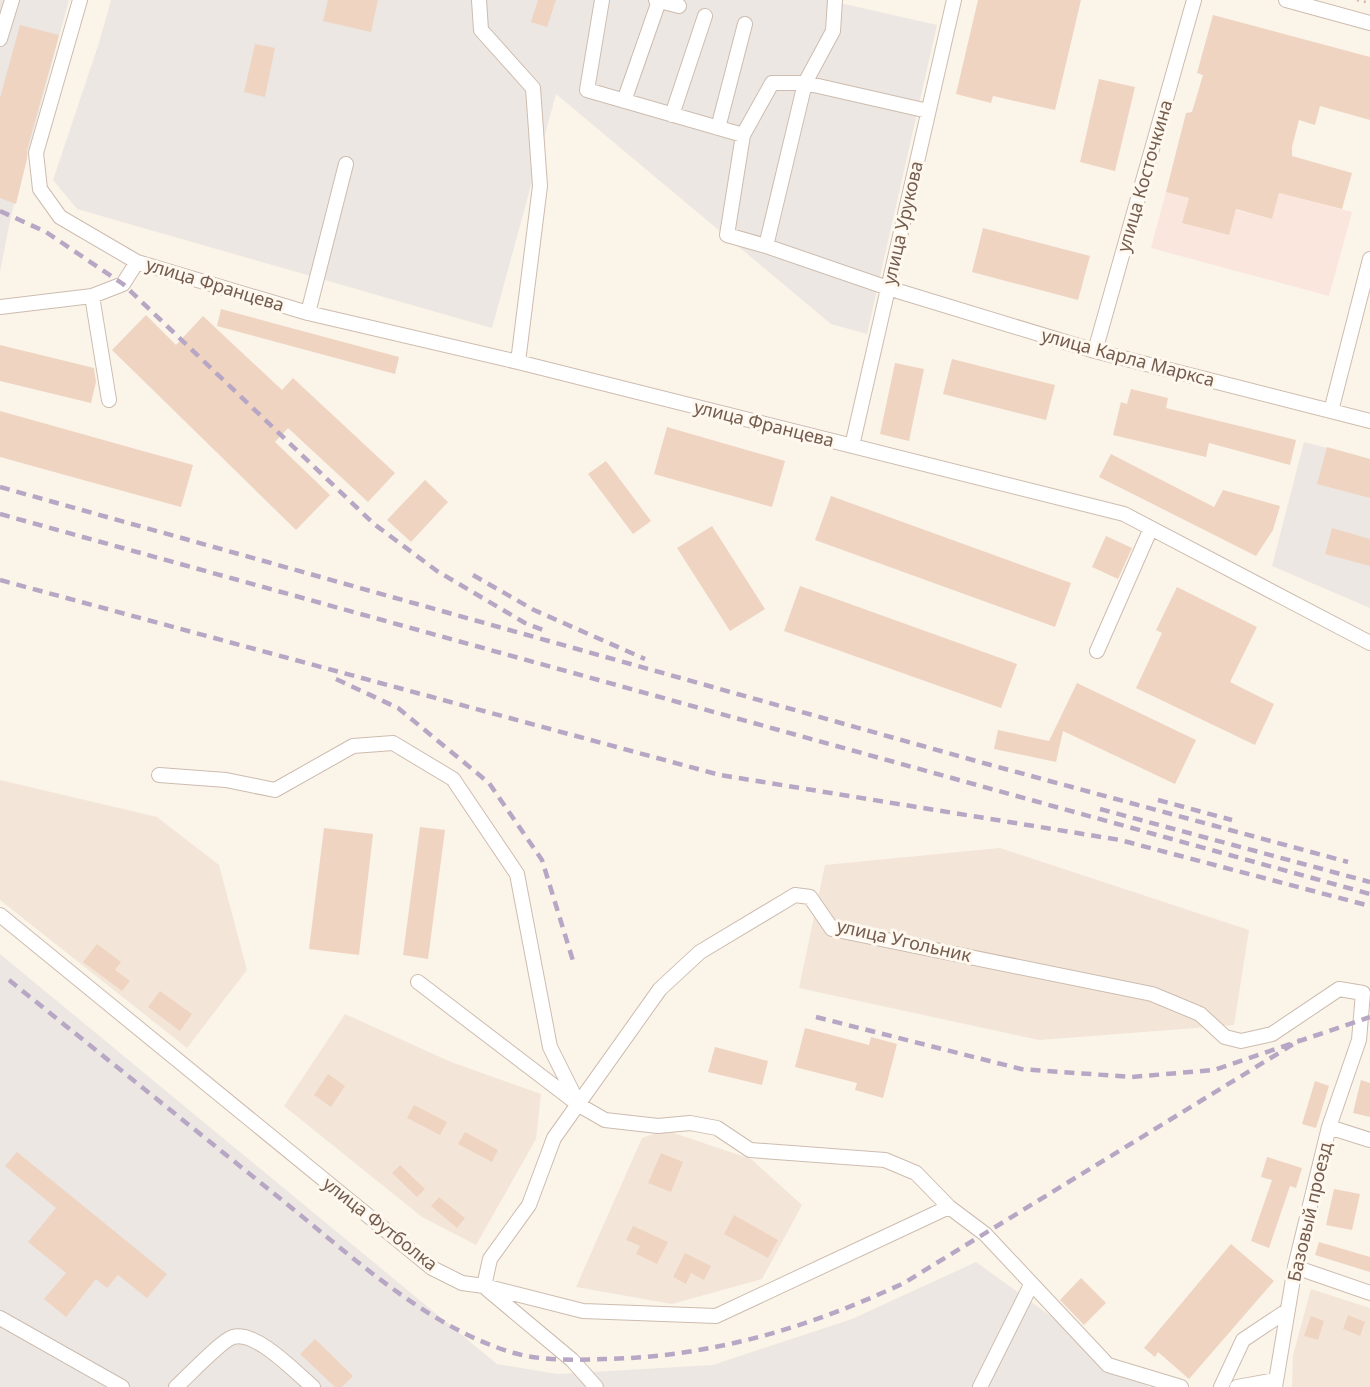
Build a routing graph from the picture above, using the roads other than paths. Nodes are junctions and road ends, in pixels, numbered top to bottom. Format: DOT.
graph roads {
  1 [pos="12,0"];
  2 [pos="80,0"];
  3 [pos="479,0"];
  4 [pos="602,0"];
  5 [pos="657,0"];
  6 [pos="835,0"];
  7 [pos="954,0"];
  8 [pos="1194,0"];
  9 [pos="1286,0"];
  10 [pos="679,6"];
  11 [pos="705,16"];
  12 [pos="1370,23"];
  13 [pos="745,24"];
  14 [pos="0,39"];
  15 [pos="805,83"];
  16 [pos="624,101"];
  17 [pos="928,111"];
  18 [pos="672,115"];
  19 [pos="718,128"];
  20 [pos="743,135"];
  21 [pos="346,164"];
  22 [pos="766,246"];
  23 [pos="1370,259"];
  24 [pos="137,262"];
  25 [pos="888,288"];
  26 [pos="92,296"];
  27 [pos="0,307"];
  28 [pos="308,313"];
  29 [pos="1095,351"];
  30 [pos="518,362"];
  31 [pos="109,400"];
  32 [pos="1331,411"];
  33 [pos="1370,421"];
  34 [pos="852,446"];
  35 [pos="1151,528"];
  36 [pos="1370,643"];
  37 [pos="1097,651"];
  38 [pos="159,775"];
  39 [pos="0,915"];
  40 [pos="418,982"];
  41 [pos="1364,1039"];
  42 [pos="579,1105"];
  43 [pos="1329,1127"];
  44 [pos="1370,1140"];
  45 [pos="949,1207"];
  46 [pos="1295,1267"];
  47 [pos="1031,1285"];
  48 [pos="484,1286"];
  49 [pos="1370,1293"];
  50 [pos="1289,1310"];
  51 [pos="0,1318"];
  52 [pos="1275,1384"];
  53 [pos="122,1387"];
  54 [pos="176,1387"];
  55 [pos="313,1387"];
  56 [pos="596,1387"];
  57 [pos="980,1387"];
  58 [pos="1181,1387"];
  59 [pos="1221,1387"];
  60 [pos="1237,1387"];
  1 -- 14 [label="street"];
  2 -- 24 [label="street, улица Францева"];
  3 -- 30 [label="street"];
  4 -- 16 [label="street"];
  5 -- 10 [label="street"];
  5 -- 16 [label="street"];
  6 -- 15 [label="street"];
  7 -- 17 [label="street, улица Урукова"];
  8 -- 29 [label="street, улица Косточкина"];
  9 -- 12 [label="street"];
  11 -- 18 [label="street"];
  13 -- 19 [label="street"];
  15 -- 17 [label="street"];
  15 -- 20 [label="street"];
  15 -- 22 [label="street"];
  16 -- 18 [label="street"];
  17 -- 25 [label="street, улица Урукова"];
  18 -- 19 [label="street"];
  19 -- 20 [label="street"];
  20 -- 22 [label="street, улица Карла Маркса"];
  21 -- 28 [label="street"];
  22 -- 25 [label="street, улица Карла Маркса"];
  23 -- 32 [label="street"];
  24 -- 26 [label="street"];
  24 -- 28 [label="street, улица Францева"];
  25 -- 29 [label="street, улица Карла Маркса"];
  25 -- 34 [label="street, улица Урукова"];
  26 -- 27 [label="street"];
  26 -- 31 [label="street"];
  28 -- 30 [label="street, улица Францева"];
  29 -- 32 [label="street, улица Карла Маркса"];
  30 -- 34 [label="street, улица Францева"];
  32 -- 33 [label="street, улица Карла Маркса"];
  34 -- 35 [label="street, улица Францева"];
  35 -- 36 [label="street, улица Францева"];
  35 -- 37 [label="street"];
  38 -- 42 [label="street"];
  39 -- 48 [label="street, улица Футболка"];
  40 -- 42 [label="street"];
  41 -- 42 [label="street, улица Угольник"];
  41 -- 43 [label="street, Базовый проезд"];
  42 -- 45 [label="street"];
  42 -- 48 [label="street, улица Угольник"];
  43 -- 44 [label="street"];
  43 -- 46 [label="street, Базовый проезд"];
  45 -- 47 [label="street"];
  45 -- 48 [label="street, улица Футболка"];
  46 -- 49 [label="street"];
  46 -- 50 [label="street, Базовый проезд"];
  47 -- 57 [label="street"];
  47 -- 58 [label="street"];
  48 -- 56 [label="street"];
  50 -- 52 [label="street, Базовый проезд"];
  50 -- 59 [label="street"];
  51 -- 53 [label="street"];
  52 -- 60 [label="street"];
  54 -- 55 [label="street"];
}
